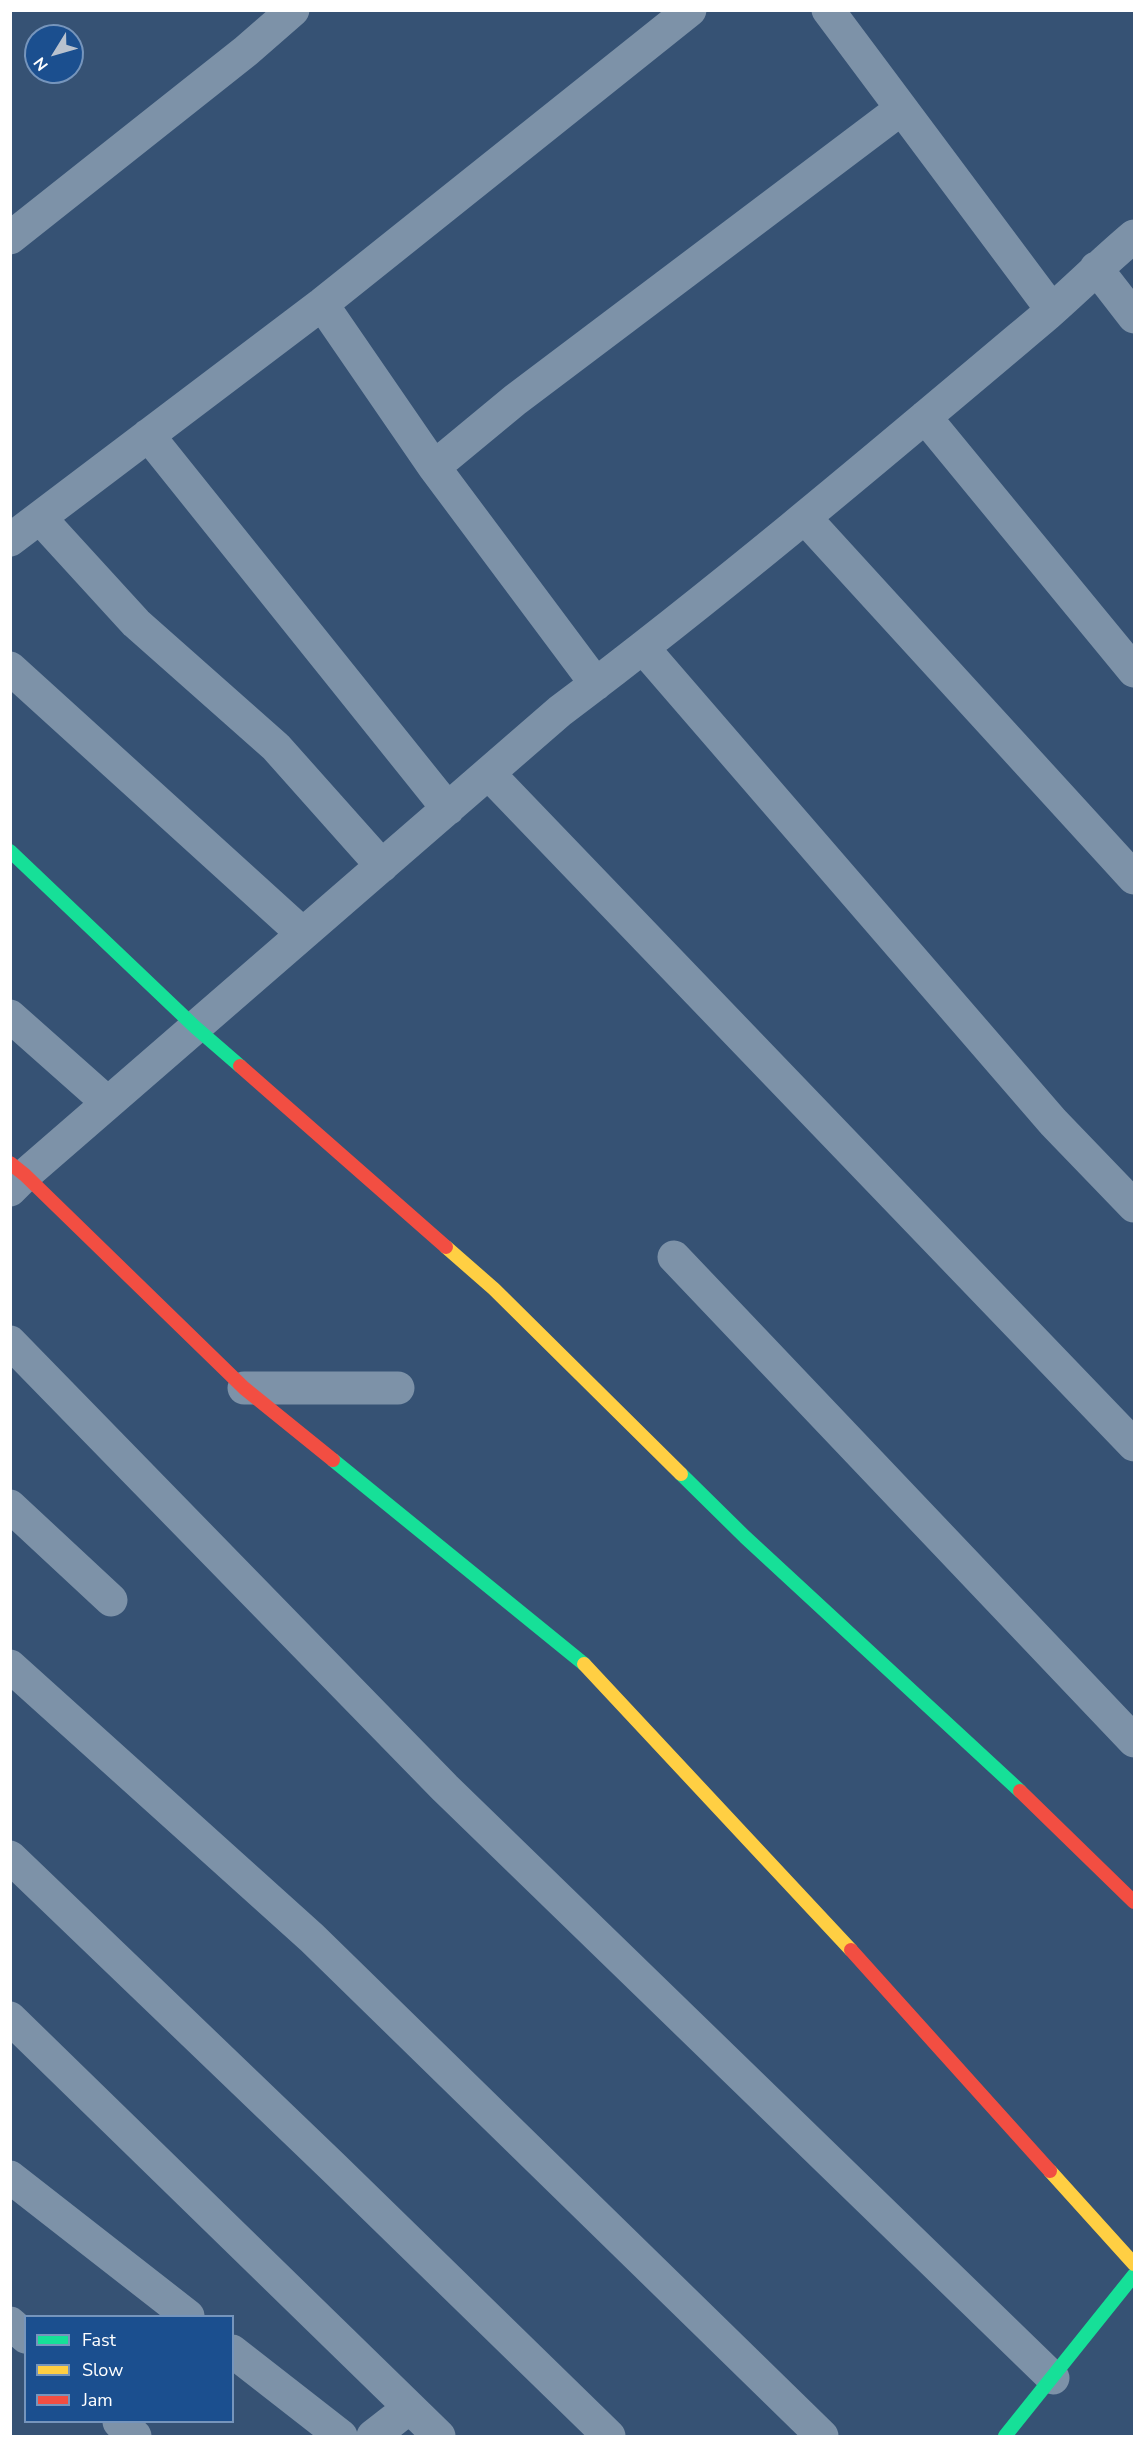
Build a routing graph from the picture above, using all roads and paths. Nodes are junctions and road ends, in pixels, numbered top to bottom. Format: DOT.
graph roads {
  1 [pos="293,10"];
  2 [pos="690,10"];
  3 [pos="828,10"];
  4 [pos="901,109"];
  5 [pos="1134,236"];
  6 [pos="10,238"];
  7 [pos="1096,268"];
  8 [pos="322,304"];
  9 [pos="1052,310"];
  10 [pos="1134,317"];
  11 [pos="924,417"];
  12 [pos="148,435"];
  13 [pos="434,467"];
  14 [pos="40,518"];
  15 [pos="805,518"];
  16 [pos="10,540"];
  17 [pos="644,649"];
  18 [pos="10,668"];
  19 [pos="1134,670"];
  20 [pos="596,684"];
  21 [pos="489,774"];
  22 [pos="448,809"];
  23 [pos="10,851"];
  24 [pos="382,866"];
  25 [pos="1134,878"];
  26 [pos="303,934"];
  27 [pos="10,1016"];
  28 [pos="195,1027"];
  29 [pos="108,1103"];
  30 [pos="15,1176"];
  31 [pos="1134,1206"];
  32 [pos="674,1257"];
  33 [pos="10,1342"];
  34 [pos="244,1388"];
  35 [pos="398,1388"];
  36 [pos="1134,1445"];
  37 [pos="10,1506"];
  38 [pos="111,1600"];
  39 [pos="10,1666"];
  40 [pos="1134,1741"];
  41 [pos="10,1857"];
  42 [pos="1134,1902"];
  43 [pos="10,2018"];
  44 [pos="10,2177"];
  45 [pos="1134,2264"];
  46 [pos="1134,2274"];
  47 [pos="187,2315"];
  48 [pos="10,2323"];
  49 [pos="24,2335"];
  50 [pos="234,2353"];
  51 [pos="1053,2378"];
  52 [pos="409,2408"];
  53 [pos="121,2423"];
  54 [pos="135,2436"];
  55 [pos="341,2436"];
  56 [pos="373,2436"];
  57 [pos="439,2436"];
  58 [pos="609,2436"];
  59 [pos="822,2436"];
  60 [pos="1005,2436"];
  1 -- 6 [label="street"];
  2 -- 8 [label="street"];
  3 -- 4 [label="street"];
  4 -- 9 [label="street"];
  4 -- 13 [label="street"];
  5 -- 7 [label="street"];
  7 -- 9 [label="street"];
  7 -- 10 [label="street"];
  8 -- 12 [label="street"];
  8 -- 13 [label="street"];
  9 -- 11 [label="street"];
  11 -- 15 [label="street"];
  11 -- 19 [label="street"];
  12 -- 14 [label="street"];
  12 -- 22 [label="street"];
  13 -- 20 [label="street"];
  14 -- 16 [label="street"];
  14 -- 24 [label="street"];
  15 -- 17 [label="street"];
  15 -- 25 [label="street"];
  17 -- 20 [label="street"];
  17 -- 31 [label="street"];
  18 -- 26 [label="street"];
  20 -- 21 [label="street"];
  21 -- 22 [label="street"];
  21 -- 36 [label="street"];
  22 -- 24 [label="street"];
  23 -- 28 [label="street"];
  24 -- 26 [label="street"];
  26 -- 28 [label="street"];
  27 -- 29 [label="street"];
  28 -- 29 [label="street"];
  28 -- 42 [label="street"];
  29 -- 30 [label="street"];
  30 -- 34 [label="street"];
  32 -- 40 [label="street"];
  33 -- 51 [label="street"];
  34 -- 35 [label="street"];
  34 -- 45 [label="street"];
  37 -- 38 [label="street"];
  39 -- 59 [label="street"];
  41 -- 58 [label="street"];
  43 -- 52 [label="street"];
  44 -- 47 [label="street"];
  46 -- 51 [label="street"];
  48 -- 49 [label="street"];
  50 -- 55 [label="street"];
  51 -- 60 [label="street"];
  52 -- 56 [label="street"];
  52 -- 57 [label="street"];
  53 -- 54 [label="street"];
}
